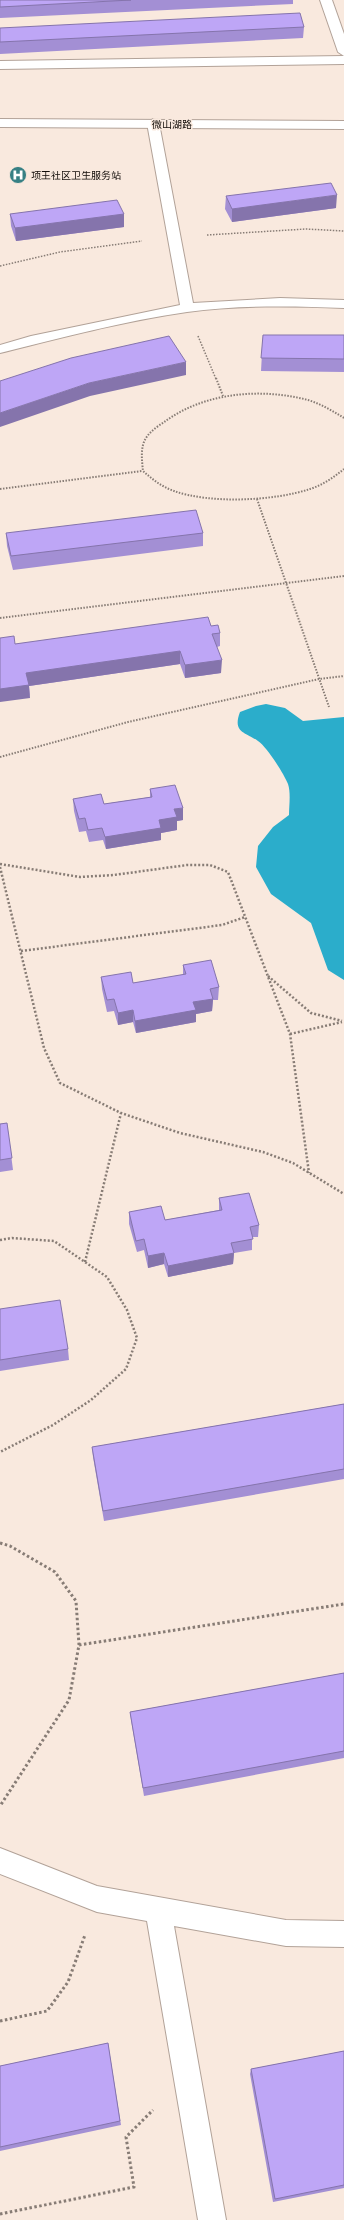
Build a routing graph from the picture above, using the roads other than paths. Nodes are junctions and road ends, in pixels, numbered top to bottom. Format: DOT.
graph roads {
  1 [pos="326,0"];
  2 [pos="344,52"];
  3 [pos="344,60"];
  4 [pos="0,65"];
  5 [pos="0,111"];
  6 [pos="344,113"];
  7 [pos="0,123"];
  8 [pos="153,123"];
  9 [pos="344,125"];
  10 [pos="344,304"];
  11 [pos="187,308"];
  12 [pos="0,349"];
  13 [pos="0,1861"];
  14 [pos="158,1910"];
  15 [pos="344,1934"];
  16 [pos="212,2220"];
  1 -- 2 [label="street"];
  3 -- 4 [label="lane"];
  5 -- 6 [label="street, 微山湖路"];
  7 -- 8 [label="street, 微山湖路"];
  8 -- 9 [label="street, 微山湖路"];
  8 -- 11 [label="lane"];
  10 -- 11 [label="lane"];
  11 -- 12 [label="lane"];
  13 -- 14 [label="lane"];
  14 -- 15 [label="lane"];
  14 -- 16 [label="lane"];
}
